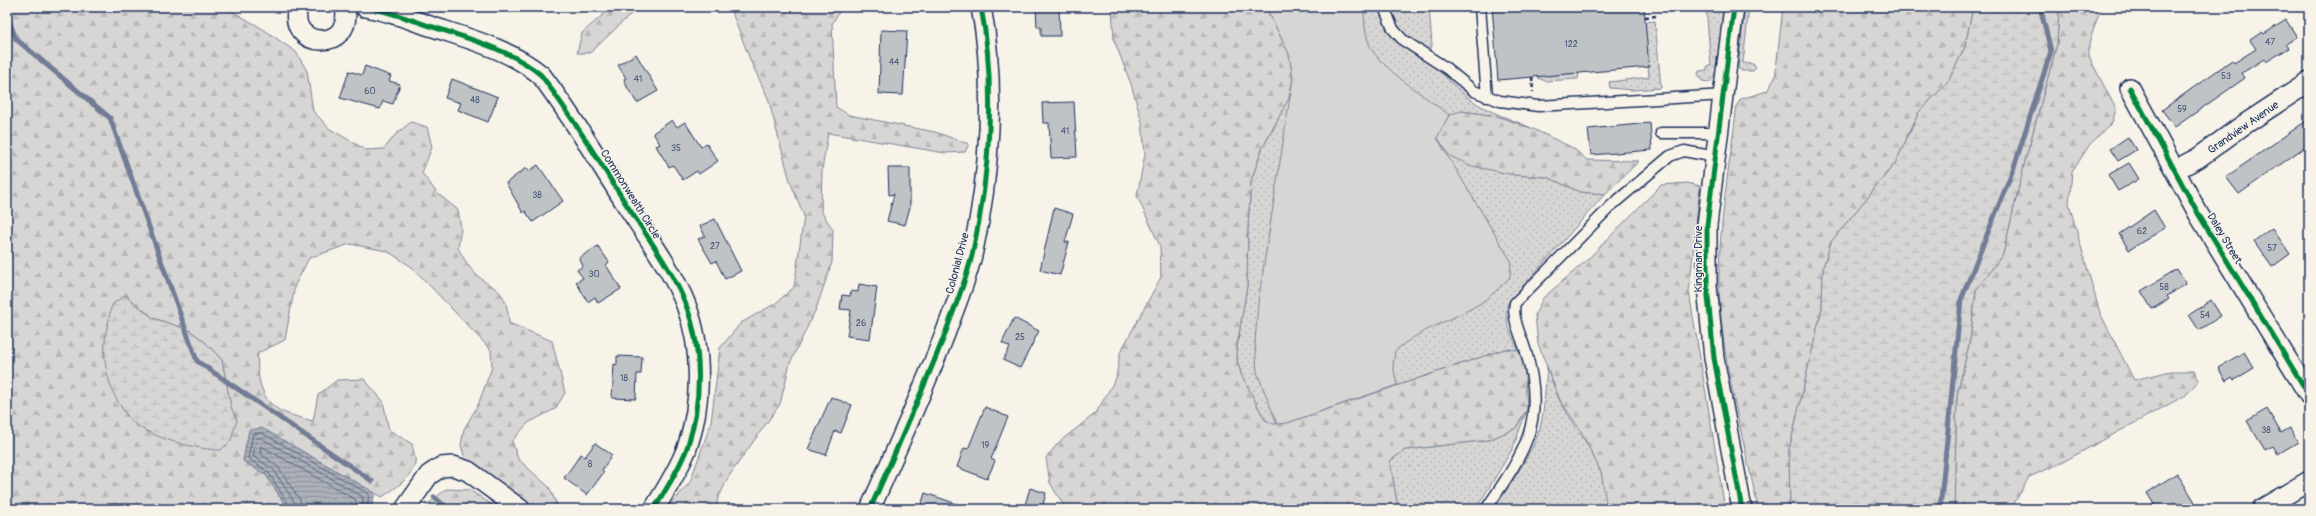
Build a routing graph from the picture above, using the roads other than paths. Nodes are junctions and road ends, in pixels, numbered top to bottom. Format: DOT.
graph roads {
  1 [pos="298,7"];
  2 [pos="345,7"];
  3 [pos="366,7"];
  4 [pos="981,7"];
  5 [pos="1384,7"];
  6 [pos="1480,7"];
  7 [pos="1734,7"];
  8 [pos="2309,82"];
  9 [pos="2130,88"];
  10 [pos="1724,95"];
  11 [pos="1487,97"];
  12 [pos="1662,133"];
  13 [pos="1719,133"];
  14 [pos="1716,157"];
  15 [pos="2175,170"];
  16 [pos="2309,394"];
  17 [pos="2309,481"];
  18 [pos="405,509"];
  19 [pos="520,509"];
  20 [pos="654,509"];
  21 [pos="870,509"];
  22 [pos="1486,509"];
  23 [pos="1742,509"];
  24 [pos="2262,509"];
  1 -- 2 [label="street"];
  3 -- 20 [label="street, Commonwealth Circle"];
  4 -- 21 [label="street, Colonial Drive"];
  5 -- 11 [label="lane"];
  6 -- 11 [label="lane"];
  7 -- 10 [label="street, Kingman Drive"];
  8 -- 15 [label="street, Grandview Avenue"];
  9 -- 15 [label="street, Daley Street"];
  10 -- 11 [label="lane"];
  10 -- 13 [label="street, Kingman Drive"];
  12 -- 13 [label="lane"];
  13 -- 14 [label="street, Kingman Drive"];
  14 -- 22 [label="lane"];
  14 -- 23 [label="street, Kingman Drive"];
  15 -- 16 [label="street, Daley Street"];
  17 -- 24 [label="street"];
  18 -- 19 [label="street"];
}
